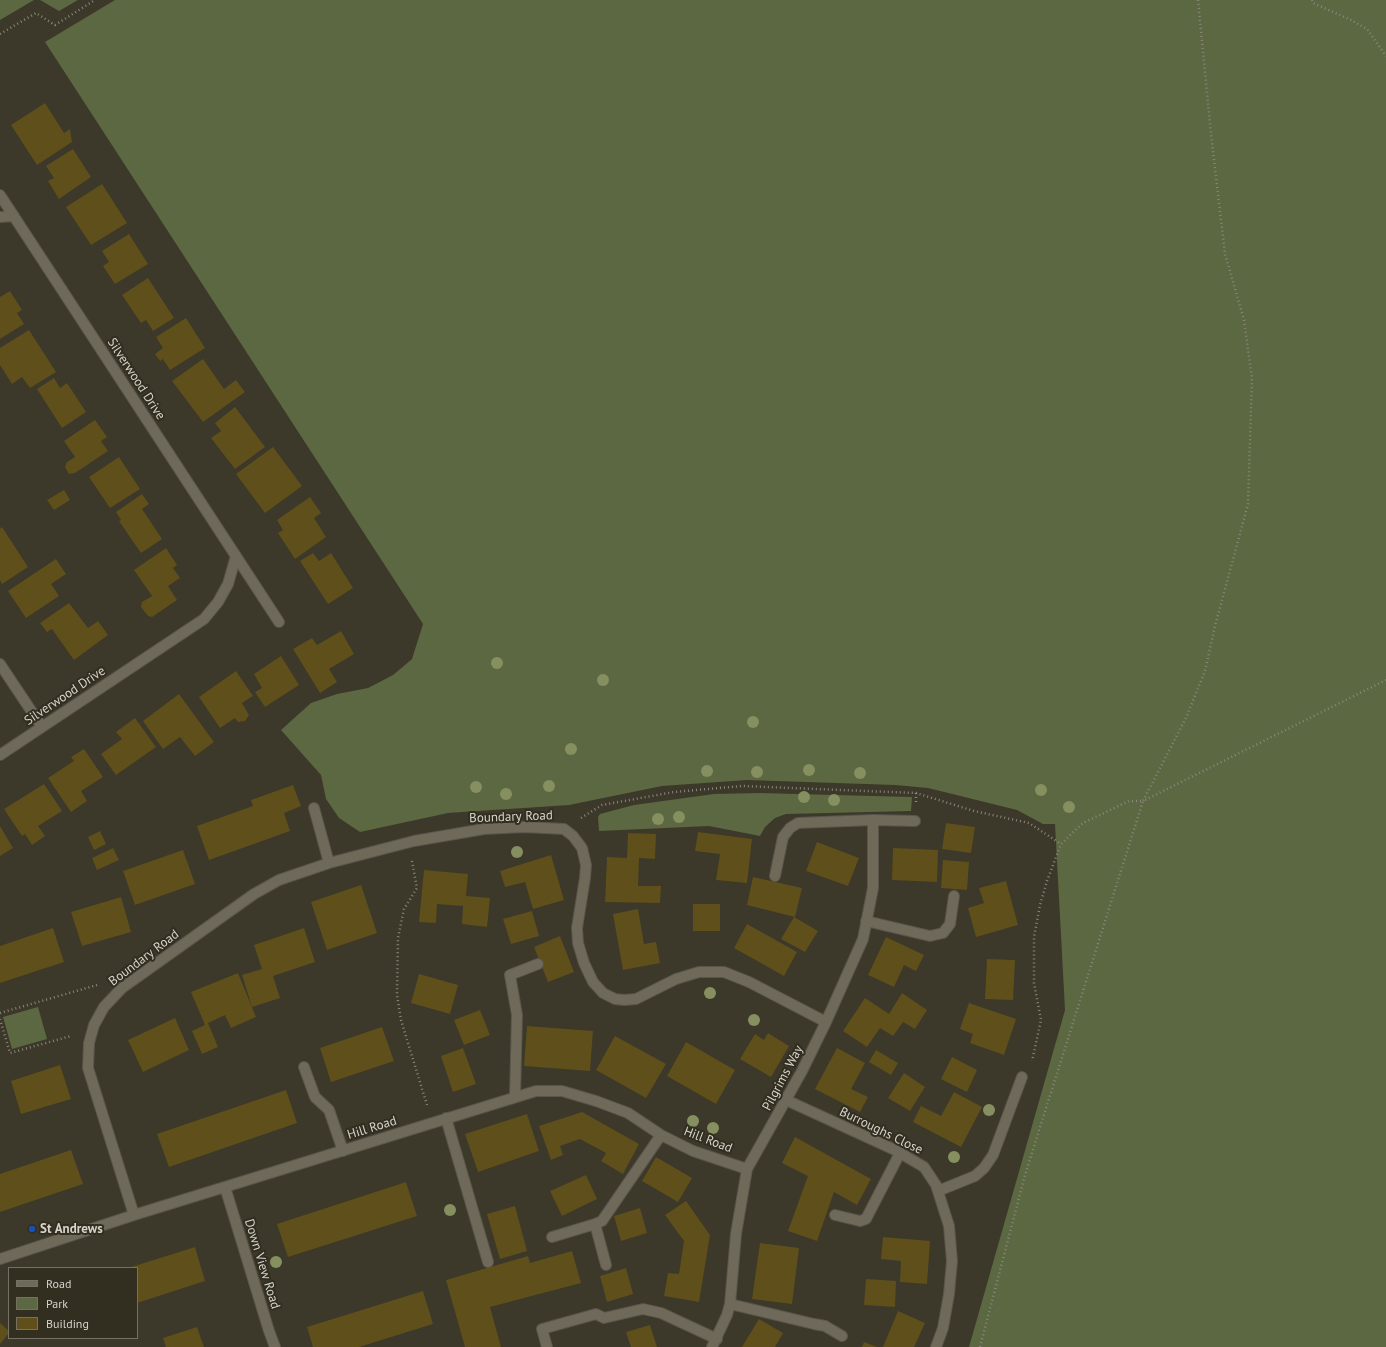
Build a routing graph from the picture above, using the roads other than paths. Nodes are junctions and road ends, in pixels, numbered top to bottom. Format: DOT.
graph roads {
  1 [pos="0,195"];
  2 [pos="14,216"];
  3 [pos="0,217"];
  4 [pos="236,556"];
  5 [pos="279,622"];
  6 [pos="0,664"];
  7 [pos="42,727"];
  8 [pos="0,755"];
  9 [pos="314,808"];
  10 [pos="873,820"];
  11 [pos="915,821"];
  12 [pos="329,863"];
  13 [pos="776,876"];
  14 [pos="954,896"];
  15 [pos="866,921"];
  16 [pos="538,964"];
  17 [pos="826,1022"];
  18 [pos="304,1067"];
  19 [pos="1022,1077"];
  20 [pos="515,1097"];
  21 [pos="786,1100"];
  22 [pos="446,1118"];
  23 [pos="661,1135"];
  24 [pos="343,1151"];
  25 [pos="900,1153"];
  26 [pos="747,1169"];
  27 [pos="225,1187"];
  28 [pos="938,1190"];
  29 [pos="134,1215"];
  30 [pos="835,1215"];
  31 [pos="595,1224"];
  32 [pos="552,1237"];
  33 [pos="0,1259"];
  34 [pos="488,1262"];
  35 [pos="606,1265"];
  36 [pos="730,1304"];
  37 [pos="842,1336"];
  38 [pos="714,1343"];
  39 [pos="275,1347"];
  40 [pos="547,1347"];
  41 [pos="936,1347"];
  1 -- 2 [label="street, Silverwood Drive"];
  2 -- 3 [label="street"];
  2 -- 4 [label="street, Silverwood Drive"];
  4 -- 5 [label="street, Silverwood Drive"];
  4 -- 7 [label="street, Silverwood Drive"];
  6 -- 7 [label="street"];
  7 -- 8 [label="street, Silverwood Drive"];
  9 -- 12 [label="street"];
  10 -- 11 [label="street"];
  10 -- 13 [label="street"];
  10 -- 15 [label="street, Pilgrims Way"];
  12 -- 17 [label="street, Boundary Road"];
  12 -- 29 [label="street, Boundary Road"];
  14 -- 15 [label="street"];
  15 -- 17 [label="street, Pilgrims Way"];
  16 -- 20 [label="street"];
  17 -- 21 [label="street, Pilgrims Way"];
  18 -- 24 [label="street"];
  19 -- 28 [label="street"];
  20 -- 22 [label="street, Hill Road"];
  20 -- 23 [label="street, Hill Road"];
  21 -- 25 [label="street, Burroughs Close"];
  21 -- 26 [label="street, Pilgrims Way"];
  22 -- 24 [label="street, Hill Road"];
  22 -- 34 [label="street"];
  23 -- 26 [label="street, Hill Road"];
  23 -- 31 [label="street"];
  24 -- 27 [label="street, Hill Road"];
  25 -- 28 [label="street, Burroughs Close"];
  25 -- 30 [label="street"];
  26 -- 36 [label="street, Pilgrims Way"];
  27 -- 29 [label="street, Hill Road"];
  27 -- 39 [label="street, Down View Road"];
  28 -- 41 [label="street, Burroughs Close"];
  29 -- 33 [label="street, Hill Road"];
  31 -- 32 [label="street"];
  31 -- 35 [label="street"];
  36 -- 37 [label="street"];
  36 -- 38 [label="street, Pilgrims Way"];
  38 -- 40 [label="street"];
}
